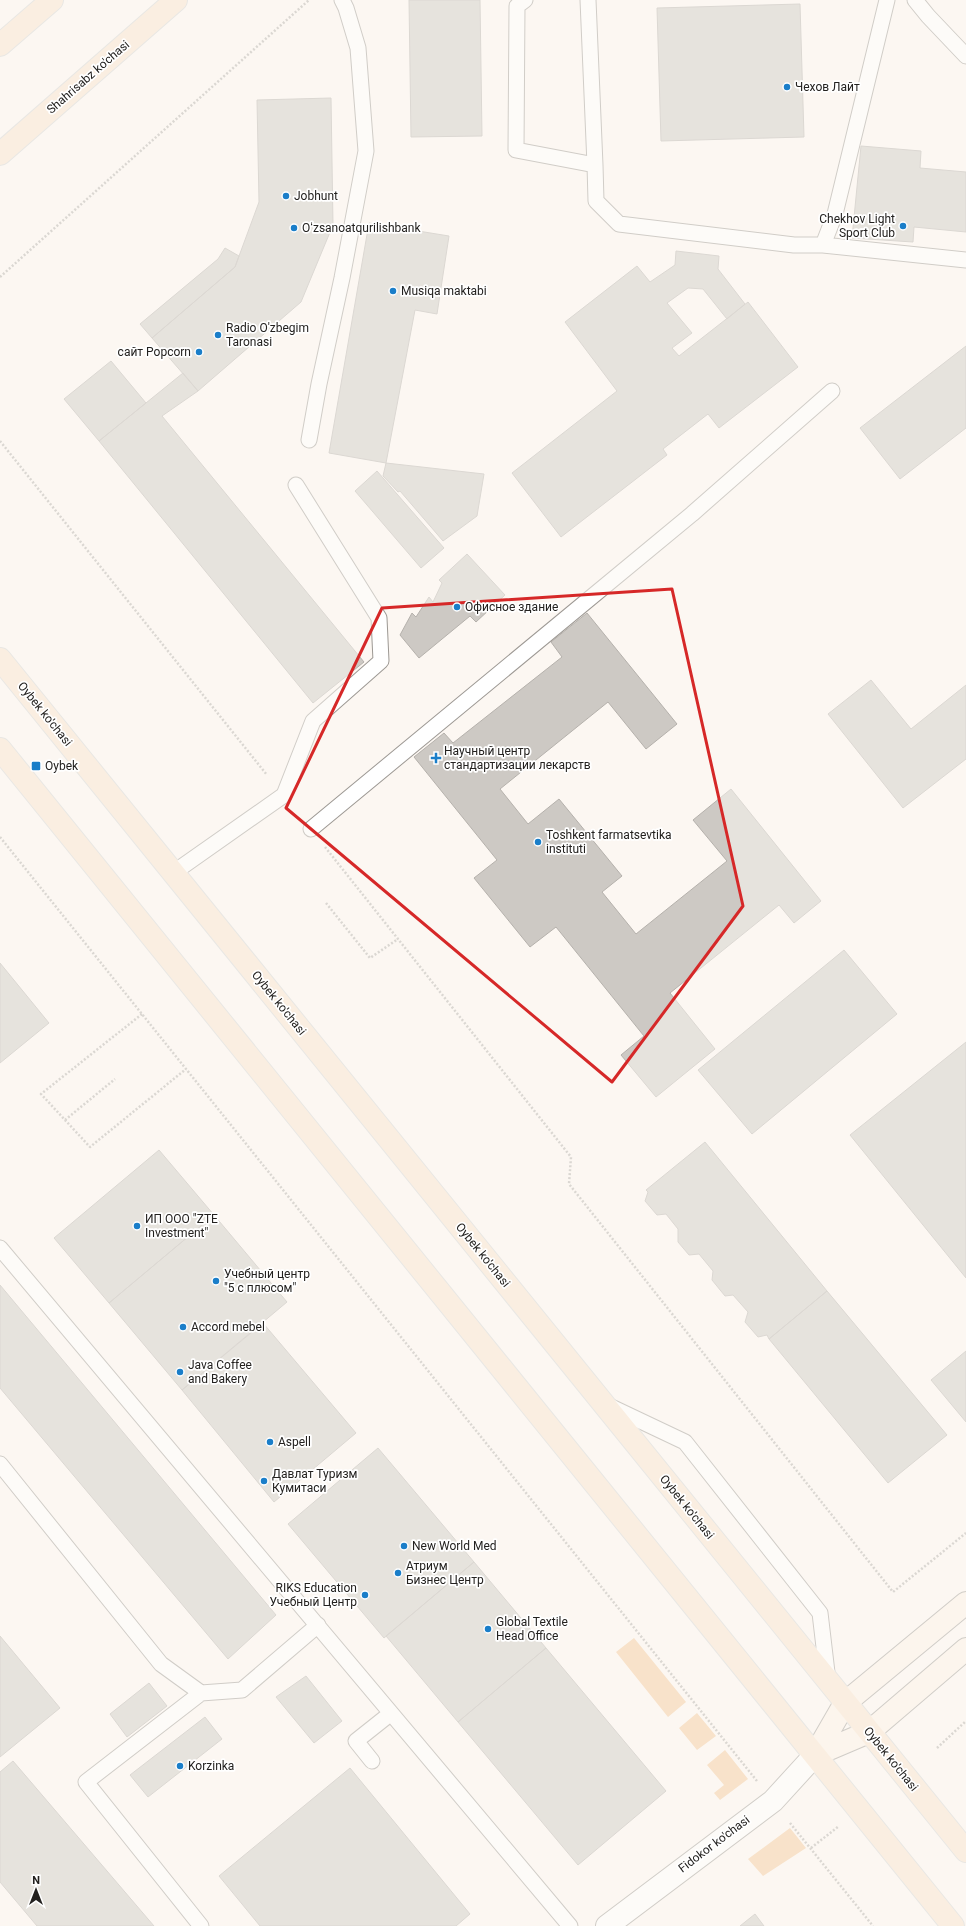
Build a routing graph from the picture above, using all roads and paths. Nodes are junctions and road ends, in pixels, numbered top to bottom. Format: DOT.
graph roads {
  1 [pos="52,0"];
  2 [pos="176,0"];
  3 [pos="309,0"];
  4 [pos="342,0"];
  5 [pos="525,0"];
  6 [pos="588,0"];
  7 [pos="887,0"];
  8 [pos="915,0"];
  9 [pos="0,45"];
  10 [pos="966,56"];
  11 [pos="0,154"];
  12 [pos="596,165"];
  13 [pos="824,245"];
  14 [pos="966,260"];
  15 [pos="0,277"];
  16 [pos="832,391"];
  17 [pos="309,440"];
  18 [pos="296,485"];
  19 [pos="0,659"];
  20 [pos="0,749"];
  21 [pos="311,829"];
  22 [pos="0,837"];
  23 [pos="173,873"];
  24 [pos="326,903"];
  25 [pos="398,939"];
  26 [pos="142,1014"];
  27 [pos="186,1069"];
  28 [pos="115,1079"];
  29 [pos="65,1120"];
  30 [pos="571,1157"];
  31 [pos="0,1248"];
  32 [pos="603,1403"];
  33 [pos="0,1464"];
  34 [pos="966,1533"];
  35 [pos="966,1603"];
  36 [pos="318,1626"];
  37 [pos="966,1649"];
  38 [pos="829,1682"];
  39 [pos="201,1693"];
  40 [pos="845,1703"];
  41 [pos="390,1714"];
  42 [pos="966,1722"];
  43 [pos="869,1732"];
  44 [pos="937,1748"];
  45 [pos="815,1755"];
  46 [pos="372,1761"];
  47 [pos="758,1783"];
  48 [pos="790,1823"];
  49 [pos="839,1825"];
  50 [pos="811,1848"];
  51 [pos="966,1851"];
  52 [pos="201,1926"];
  53 [pos="570,1926"];
  54 [pos="607,1926"];
  55 [pos="873,1926"];
  56 [pos="953,1926"];
  1 -- 9 [label="main road"];
  2 -- 11 [label="main road, Shahrisabz ko'chasi"];
  3 -- 15 [label="path"];
  4 -- 17 [label="lane"];
  5 -- 12 [label="lane"];
  6 -- 12 [label="lane"];
  7 -- 13 [label="lane"];
  8 -- 10 [label="lane"];
  12 -- 13 [label="lane"];
  13 -- 14 [label="lane"];
  16 -- 21 [label="lane"];
  18 -- 23 [label="lane"];
  19 -- 23 [label="main road, Oybek ko'chasi"];
  20 -- 45 [label="main road"];
  22 -- 26 [label="path"];
  23 -- 32 [label="main road, Oybek ko'chasi"];
  24 -- 25 [label="path"];
  26 -- 27 [label="path"];
  26 -- 29 [label="path"];
  27 -- 29 [label="path"];
  27 -- 47 [label="path"];
  28 -- 29 [label="path"];
  30 -- 34 [label="path"];
  31 -- 36 [label="lane"];
  32 -- 38 [label="main road, Oybek ko'chasi"];
  32 -- 38 [label="lane"];
  33 -- 39 [label="lane"];
  35 -- 40 [label="main road, Fidokor ko'chasi"];
  36 -- 39 [label="lane"];
  36 -- 41 [label="lane"];
  37 -- 43 [label="main road, Fidokor ko'chasi"];
  38 -- 40 [label="main road, Oybek ko'chasi"];
  39 -- 52 [label="lane"];
  40 -- 43 [label="main road, Oybek ko'chasi"];
  40 -- 45 [label="main road, Fidokor ko'chasi"];
  41 -- 46 [label="lane"];
  41 -- 53 [label="lane"];
  42 -- 44 [label="path"];
  43 -- 45 [label="main road, Fidokor ko'chasi"];
  43 -- 51 [label="main road, Oybek ko'chasi"];
  45 -- 54 [label="street, Fidokor ko'chasi"];
  45 -- 56 [label="main road"];
  48 -- 50 [label="path"];
  49 -- 50 [label="path"];
  50 -- 55 [label="path"];
}
